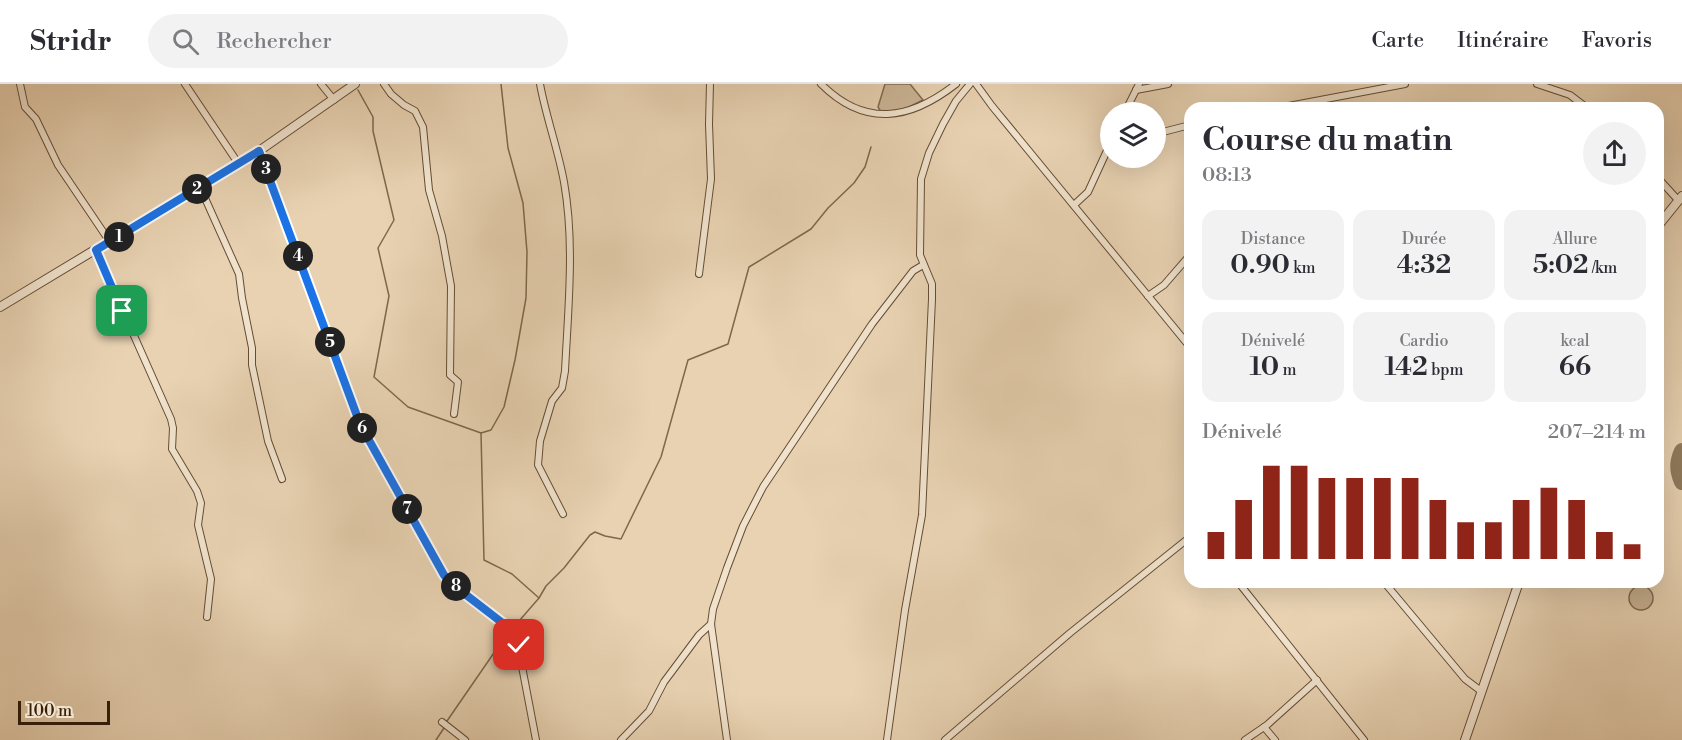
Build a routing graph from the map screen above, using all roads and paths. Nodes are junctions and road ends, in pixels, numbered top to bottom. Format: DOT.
graph roads {
  1 [pos="20,84"];
  2 [pos="185,84"];
  3 [pos="321,84"];
  4 [pos="355,84"];
  5 [pos="384,84"];
  6 [pos="540,84"];
  7 [pos="710,84"];
  8 [pos="821,84"];
  9 [pos="956,84"];
  10 [pos="970,84"];
  11 [pos="976,84"];
  12 [pos="1168,84"];
  13 [pos="1405,84"];
  14 [pos="1537,84"];
  15 [pos="1137,87"];
  16 [pos="334,100"];
  17 [pos="1130,102"];
  18 [pos="1310,102"];
  19 [pos="1579,102"];
  20 [pos="1184,127"];
  21 [pos="1166,131"];
  22 [pos="259,151"];
  23 [pos="238,163"];
  24 [pos="1100,166"];
  25 [pos="1664,183"];
  26 [pos="200,187"];
  27 [pos="1680,198"];
  28 [pos="1074,205"];
  29 [pos="1664,218"];
  30 [pos="110,242"];
  31 [pos="96,250"];
  32 [pos="1184,262"];
  33 [pos="923,265"];
  34 [pos="699,274"];
  35 [pos="1148,296"];
  36 [pos="0,307"];
  37 [pos="1184,340"];
  38 [pos="453,414"];
  39 [pos="282,479"];
  40 [pos="563,514"];
  41 [pos="1184,542"];
  42 [pos="1243,588"];
  43 [pos="1389,588"];
  44 [pos="1517,588"];
  45 [pos="207,617"];
  46 [pos="711,624"];
  47 [pos="1317,680"];
  48 [pos="1481,691"];
  49 [pos="444,724"];
  50 [pos="1264,726"];
  51 [pos="465,740"];
  52 [pos="536,740"];
  53 [pos="621,740"];
  54 [pos="727,740"];
  55 [pos="887,740"];
  56 [pos="945,740"];
  57 [pos="1245,740"];
  58 [pos="1275,740"];
  59 [pos="1364,740"];
  60 [pos="1465,740"];
  1 -- 30 [label="street"];
  2 -- 23 [label="street"];
  3 -- 16 [label="street"];
  4 -- 16 [label="street"];
  5 -- 38 [label="street"];
  6 -- 40 [label="street"];
  7 -- 34 [label="street"];
  8 -- 9 [label="street"];
  10 -- 33 [label="street"];
  11 -- 28 [label="street"];
  12 -- 15 [label="street"];
  13 -- 18 [label="street"];
  14 -- 19 [label="street"];
  15 -- 17 [label="street"];
  16 -- 22 [label="street"];
  20 -- 21 [label="street"];
  22 -- 23 [label="street"];
  22 -- 52 [label="street"];
  23 -- 26 [label="street"];
  24 -- 28 [label="street"];
  25 -- 27 [label="street"];
  26 -- 30 [label="street"];
  26 -- 39 [label="street"];
  27 -- 29 [label="street"];
  28 -- 35 [label="street"];
  30 -- 31 [label="street"];
  31 -- 36 [label="street"];
  31 -- 45 [label="street"];
  32 -- 35 [label="street"];
  33 -- 46 [label="street"];
  33 -- 55 [label="street"];
  35 -- 37 [label="street"];
  41 -- 56 [label="street"];
  42 -- 47 [label="street"];
  43 -- 48 [label="street"];
  44 -- 48 [label="street"];
  46 -- 53 [label="street"];
  46 -- 54 [label="street"];
  47 -- 50 [label="street"];
  47 -- 59 [label="street"];
  48 -- 60 [label="street"];
  49 -- 51 [label="street"];
  50 -- 57 [label="street"];
  50 -- 58 [label="street"];
}
